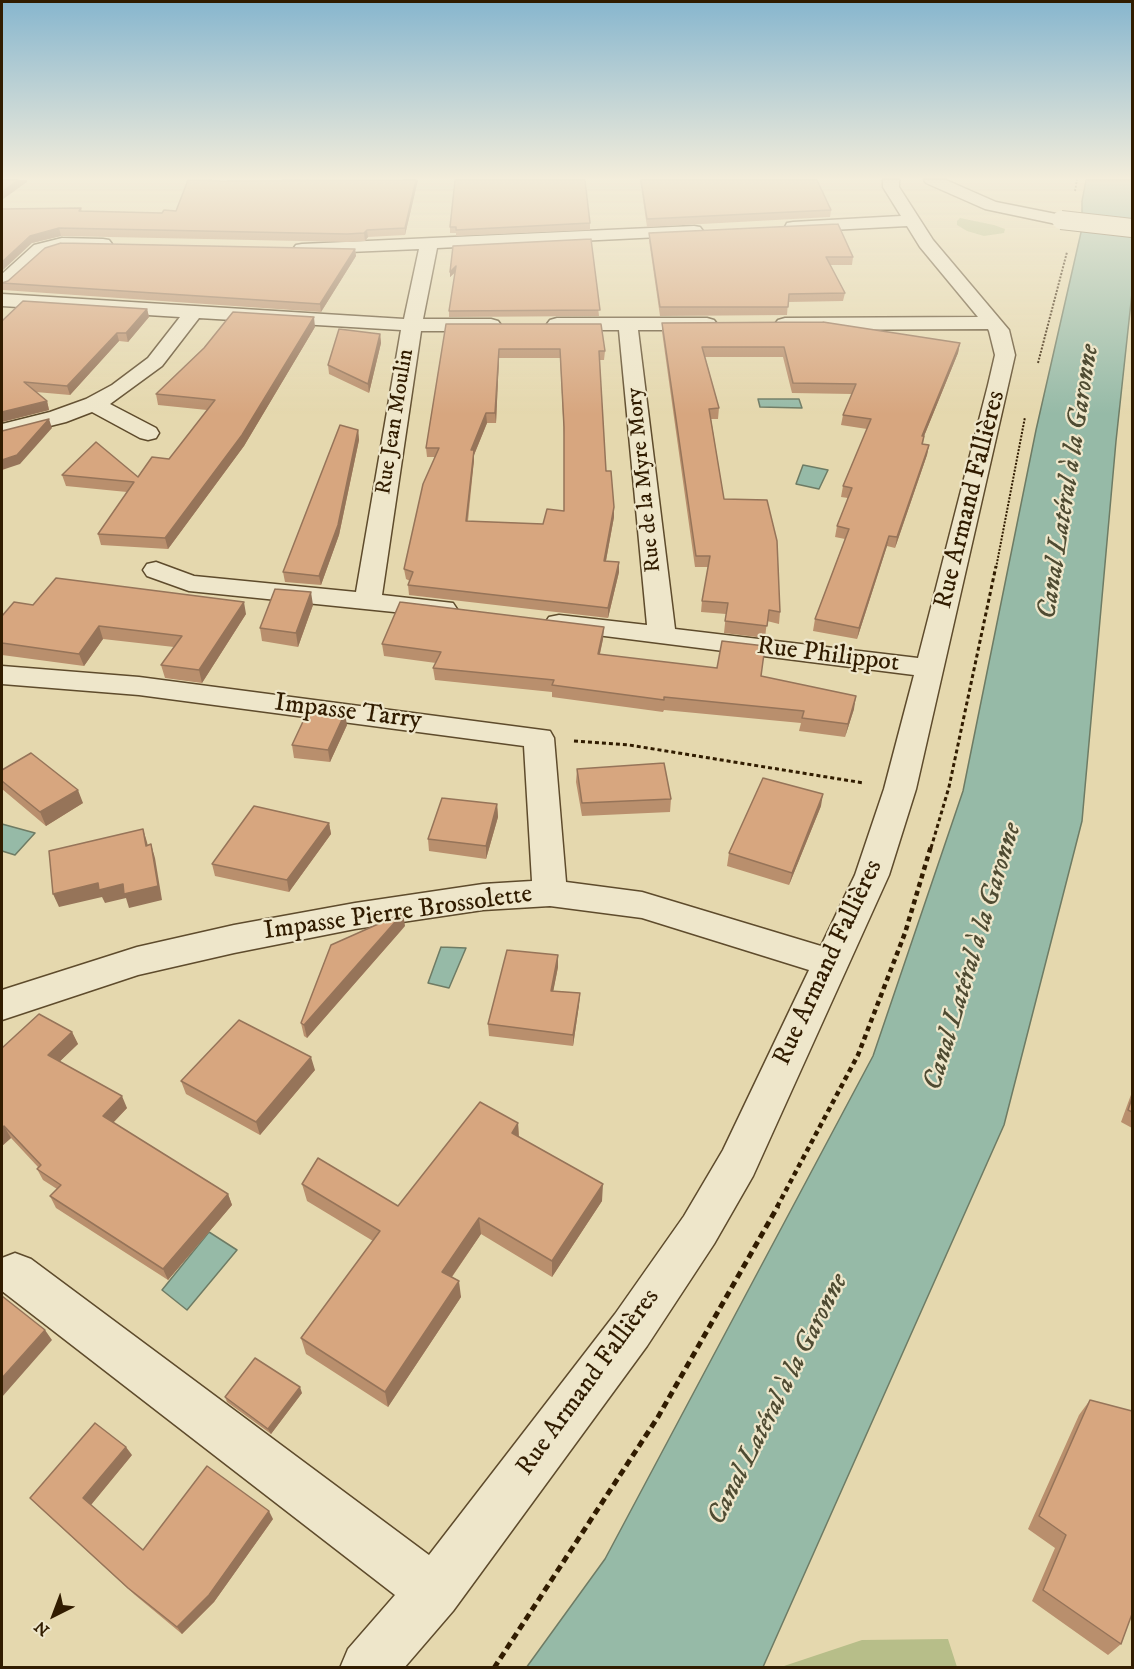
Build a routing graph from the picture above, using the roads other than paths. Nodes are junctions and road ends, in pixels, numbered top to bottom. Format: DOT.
graph roads {
  1 [pos="30,258"];
  2 [pos="426,258"];
  3 [pos="939,258"];
  4 [pos="2,283"];
  5 [pos="2,300"];
  6 [pos="193,313"];
  7 [pos="994,322"];
  8 [pos="537,324"];
  9 [pos="628,324"];
  10 [pos="723,324"];
  11 [pos="770,324"];
  12 [pos="412,325"];
  13 [pos="514,325"];
  14 [pos="94,404"];
  15 [pos="2,431"];
  16 [pos="148,434"];
  17 [pos="156,570"];
  18 [pos="368,600"];
  19 [pos="474,613"];
  20 [pos="532,620"];
  21 [pos="662,636"];
  22 [pos="930,668"];
  23 [pos="2,675"];
  24 [pos="550,893"];
  25 [pos="831,963"];
  26 [pos="2,1005"];
  27 [pos="15,1274"];
  28 [pos="434,1592"];
  29 [pos="367,1668"];
  1 -- 4 [label="street"];
  2 -- 12 [label="street, Rue Jean Moulin"];
  3 -- 7 [label="street, Rue Armand Fallières"];
  5 -- 6 [label="street"];
  6 -- 12 [label="street"];
  6 -- 14 [label="street"];
  7 -- 11 [label="street"];
  7 -- 22 [label="street, Rue Armand Fallières"];
  8 -- 9 [label="street"];
  9 -- 10 [label="street"];
  9 -- 21 [label="street, Rue de la Myre Mory"];
  12 -- 13 [label="street"];
  12 -- 18 [label="street, Rue Jean Moulin"];
  14 -- 15 [label="street"];
  14 -- 16 [label="street"];
  17 -- 18 [label="street"];
  18 -- 19 [label="street"];
  20 -- 21 [label="street, Rue Philippot"];
  21 -- 22 [label="street, Rue Philippot"];
  22 -- 25 [label="street, Rue Armand Fallières"];
  23 -- 24 [label="street, Impasse Tarry"];
  24 -- 25 [label="street, Impasse Pierre Brossolette"];
  24 -- 26 [label="street, Impasse Pierre Brossolette"];
  25 -- 28 [label="street, Rue Armand Fallières"];
  27 -- 28 [label="street"];
  28 -- 29 [label="street, Rue Armand Fallières"];
}
